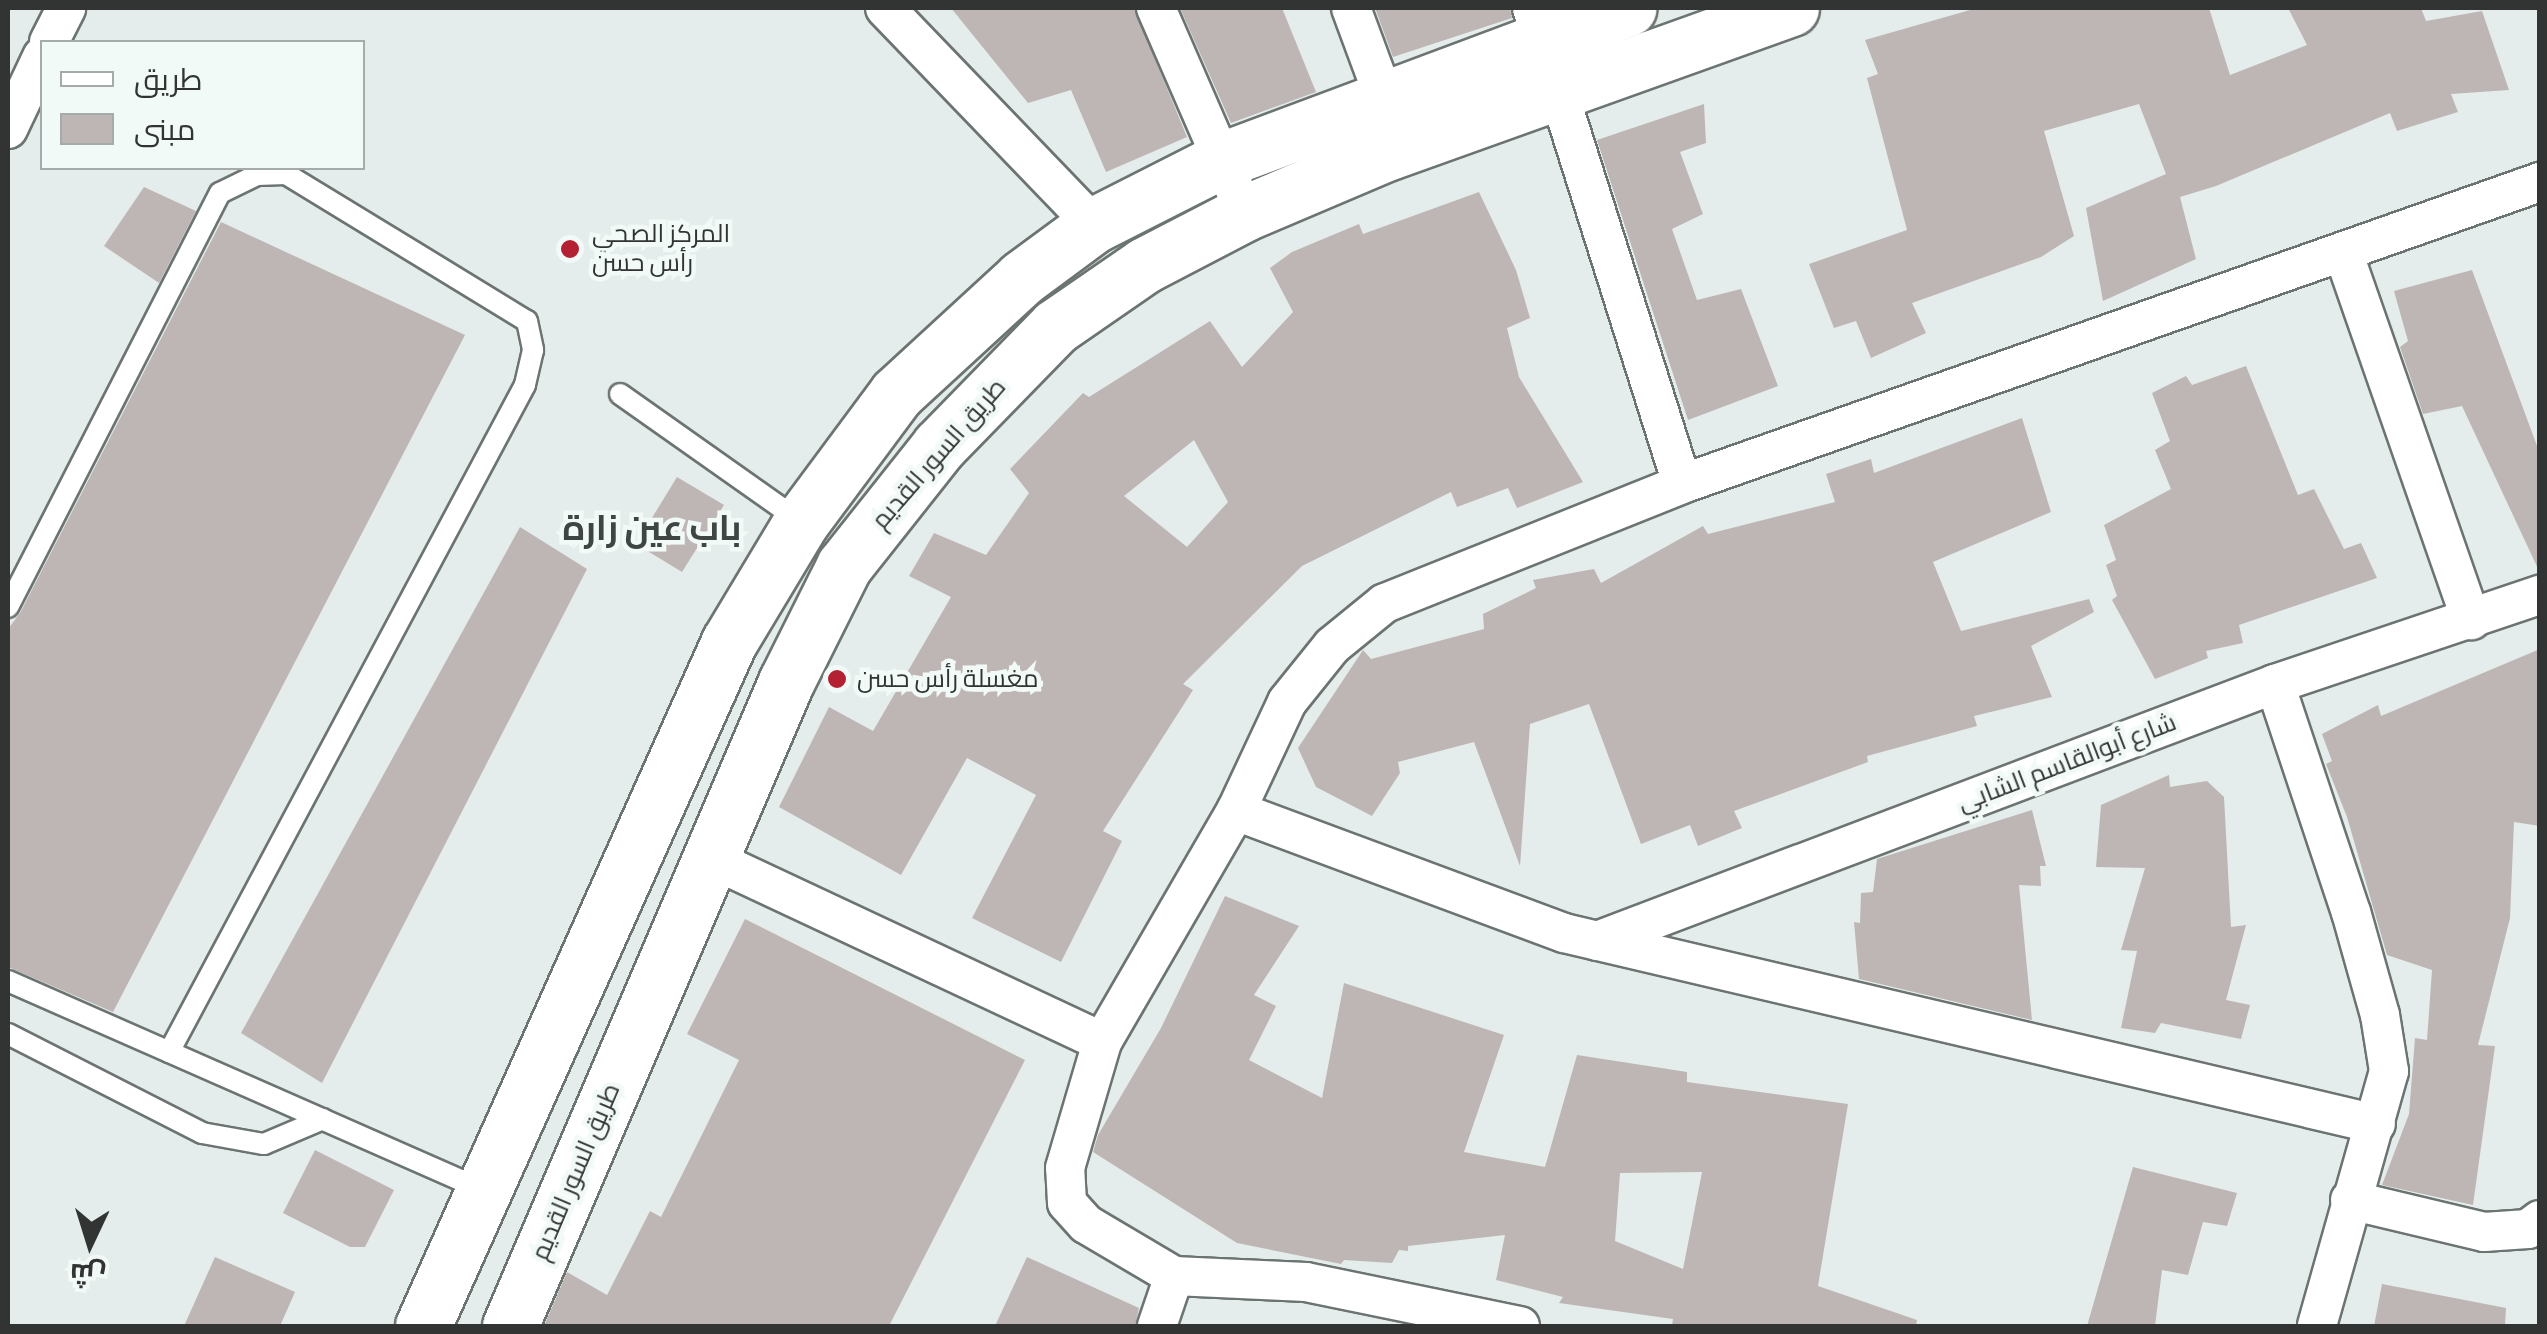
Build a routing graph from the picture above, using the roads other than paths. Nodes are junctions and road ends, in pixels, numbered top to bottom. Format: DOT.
graph roads {
  1 [pos="66,8"];
  2 [pos="884,8"];
  3 [pos="1156,8"];
  4 [pos="1352,8"];
  5 [pos="1628,8"];
  6 [pos="1790,8"];
  7 [pos="50,40"];
  8 [pos="1545,45"];
  9 [pos="40,61"];
  10 [pos="1384,97"];
  11 [pos="8,129"];
  12 [pos="1222,160"];
  13 [pos="2540,182"];
  14 [pos="1245,214"];
  15 [pos="1094,224"];
  16 [pos="2343,252"];
  17 [pos="1022,278"];
  18 [pos="1055,327"];
  19 [pos="620,394"];
  20 [pos="1682,484"];
  21 [pos="801,522"];
  22 [pos="2540,595"];
  23 [pos="8,607"];
  24 [pos="2472,620"];
  25 [pos="2275,684"];
  26 [pos="1236,812"];
  27 [pos="710,858"];
  28 [pos="1598,941"];
  29 [pos="8,981"];
  30 [pos="8,1034"];
  31 [pos="1102,1042"];
  32 [pos="169,1052"];
  33 [pos="323,1119"];
  34 [pos="2376,1124"];
  35 [pos="485,1190"];
  36 [pos="2350,1200"];
  37 [pos="2540,1220"];
  38 [pos="1174,1276"];
  39 [pos="423,1326"];
  40 [pos="510,1326"];
  41 [pos="1157,1326"];
  42 [pos="1520,1326"];
  43 [pos="2318,1326"];
  1 -- 7 [label="street"];
  2 -- 15 [label="street"];
  3 -- 12 [label="street"];
  4 -- 10 [label="street"];
  5 -- 8 [label="main road, طريق السور القديم"];
  6 -- 8 [label="main road, طريق السور القديم"];
  8 -- 10 [label="main road, طريق السور القديم"];
  8 -- 14 [label="main road, طريق السور القديم"];
  8 -- 20 [label="street"];
  9 -- 11 [label="street"];
  10 -- 12 [label="main road, طريق السور القديم"];
  12 -- 14 [label="street"];
  12 -- 15 [label="main road, طريق السور القديم"];
  13 -- 16 [label="street"];
  14 -- 18 [label="main road, طريق السور القديم"];
  15 -- 17 [label="main road, طريق السور القديم"];
  16 -- 20 [label="street"];
  16 -- 24 [label="street"];
  17 -- 18 [label="main road"];
  17 -- 21 [label="main road, طريق السور القديم"];
  18 -- 27 [label="main road, طريق السور القديم"];
  19 -- 21 [label="lane"];
  20 -- 26 [label="street"];
  21 -- 35 [label="main road, طريق السور القديم"];
  22 -- 24 [label="street, شارع أبوالقاسم الشابي"];
  23 -- 32 [label="lane"];
  24 -- 25 [label="street, شارع أبوالقاسم الشابي"];
  25 -- 28 [label="street, شارع أبوالقاسم الشابي"];
  25 -- 34 [label="street"];
  26 -- 28 [label="street"];
  26 -- 31 [label="street"];
  27 -- 31 [label="street"];
  27 -- 40 [label="main road, طريق السور القديم"];
  28 -- 34 [label="street"];
  29 -- 32 [label="lane"];
  30 -- 33 [label="lane"];
  31 -- 38 [label="street"];
  32 -- 33 [label="lane"];
  33 -- 35 [label="lane"];
  34 -- 36 [label="street"];
  35 -- 39 [label="main road, طريق السور القديم"];
  36 -- 37 [label="street"];
  36 -- 43 [label="street"];
  38 -- 41 [label="street"];
  38 -- 42 [label="street"];
}
